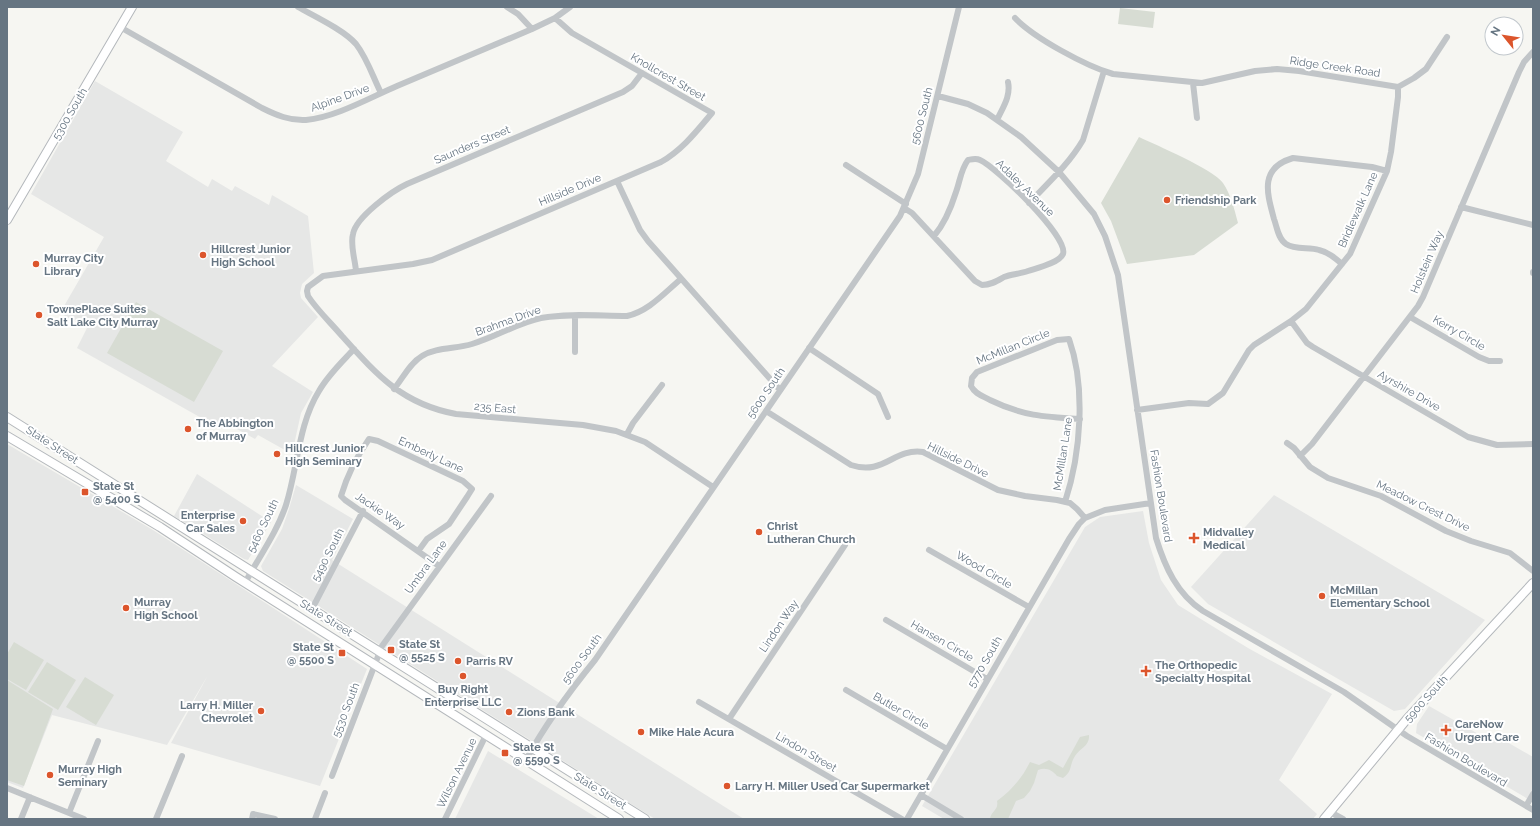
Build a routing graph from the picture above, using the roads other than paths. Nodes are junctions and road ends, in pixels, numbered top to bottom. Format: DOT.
graph roads {
  1 [pos="132,7"];
  2 [pos="298,7"];
  3 [pos="507,7"];
  4 [pos="570,7"];
  5 [pos="959,7"];
  6 [pos="555,18"];
  7 [pos="1014,18"];
  8 [pos="120,27"];
  9 [pos="532,29"];
  10 [pos="1447,37"];
  11 [pos="1533,52"];
  12 [pos="1104,71"];
  13 [pos="642,73"];
  14 [pos="1008,82"];
  15 [pos="1192,83"];
  16 [pos="1398,87"];
  17 [pos="381,93"];
  18 [pos="938,96"];
  19 [pos="1197,118"];
  20 [pos="997,120"];
  21 [pos="846,166"];
  22 [pos="1387,170"];
  23 [pos="1060,172"];
  24 [pos="617,181"];
  25 [pos="1029,203"];
  26 [pos="905,206"];
  27 [pos="1462,207"];
  28 [pos="7,220"];
  29 [pos="1533,225"];
  30 [pos="934,236"];
  31 [pos="1342,264"];
  32 [pos="356,271"];
  33 [pos="681,278"];
  34 [pos="307,294"];
  35 [pos="575,316"];
  36 [pos="1410,317"];
  37 [pos="1291,321"];
  38 [pos="1069,339"];
  39 [pos="809,348"];
  40 [pos="354,349"];
  41 [pos="575,352"];
  42 [pos="1500,361"];
  43 [pos="1364,377"];
  44 [pos="662,385"];
  45 [pos="394,389"];
  46 [pos="780,390"];
  47 [pos="1137,410"];
  48 [pos="766,411"];
  49 [pos="7,417"];
  50 [pos="888,417"];
  51 [pos="1080,419"];
  52 [pos="627,434"];
  53 [pos="7,436"];
  54 [pos="369,439"];
  55 [pos="1287,443"];
  56 [pos="1533,444"];
  57 [pos="1300,456"];
  58 [pos="713,487"];
  59 [pos="491,496"];
  60 [pos="1065,502"];
  61 [pos="1151,503"];
  62 [pos="362,511"];
  63 [pos="1085,518"];
  64 [pos="845,545"];
  65 [pos="419,550"];
  66 [pos="929,550"];
  67 [pos="439,566"];
  68 [pos="1533,570"];
  69 [pos="252,571"];
  70 [pos="246,583"];
  71 [pos="1533,583"];
  72 [pos="1029,607"];
  73 [pos="312,609"];
  74 [pos="886,620"];
  75 [pos="380,652"];
  76 [pos="374,664"];
  77 [pos="987,679"];
  78 [pos="846,690"];
  79 [pos="699,702"];
  80 [pos="729,719"];
  81 [pos="1397,730"];
  82 [pos="486,735"];
  83 [pos="98,741"];
  84 [pos="533,748"];
  85 [pos="947,749"];
  86 [pos="182,756"];
  87 [pos="526,760"];
  88 [pos="332,776"];
  89 [pos="7,788"];
  90 [pos="325,793"];
  91 [pos="1533,794"];
  92 [pos="921,795"];
  93 [pos="30,797"];
  94 [pos="1526,806"];
  95 [pos="1533,810"];
  96 [pos="1330,812"];
  97 [pos="69,813"];
  98 [pos="21,819"];
  99 [pos="84,819"];
  100 [pos="156,819"];
  101 [pos="252,819"];
  102 [pos="275,819"];
  103 [pos="315,819"];
  104 [pos="445,819"];
  105 [pos="619,819"];
  106 [pos="645,819"];
  107 [pos="902,819"];
  108 [pos="907,819"];
  109 [pos="961,819"];
  110 [pos="1324,819"];
  111 [pos="1343,819"];
  1 -- 8 [label="main road, 5300 South"];
  2 -- 17 [label="street"];
  3 -- 9 [label="street"];
  4 -- 6 [label="street, Alpine Drive"];
  5 -- 18 [label="street, 5600 South"];
  6 -- 9 [label="street, Alpine Drive"];
  6 -- 13 [label="street, Knollcrest Street"];
  7 -- 12 [label="street, Ridge Creek Road"];
  8 -- 17 [label="street, Alpine Drive"];
  8 -- 28 [label="main road, 5300 South"];
  9 -- 17 [label="street, Alpine Drive"];
  10 -- 16 [label="street"];
  11 -- 27 [label="street, Holstein Way"];
  12 -- 15 [label="street, Ridge Creek Road"];
  12 -- 23 [label="street"];
  13 -- 24 [label="street, Knollcrest Street"];
  13 -- 32 [label="street, Saunders Street"];
  14 -- 20 [label="street"];
  15 -- 16 [label="street, Ridge Creek Road"];
  15 -- 19 [label="street"];
  16 -- 22 [label="street, Bridlewalk Lane"];
  18 -- 20 [label="street, Fashion Boulevard"];
  18 -- 26 [label="street, 5600 South"];
  20 -- 23 [label="street, Fashion Boulevard"];
  21 -- 26 [label="street"];
  22 -- 31 [label="street, Bridlewalk Lane"];
  22 -- 31 [label="street"];
  23 -- 25 [label="street"];
  23 -- 47 [label="street, Fashion Boulevard"];
  24 -- 32 [label="street, Hillside Drive"];
  24 -- 33 [label="street, Hillside Drive"];
  25 -- 30 [label="street, Adaley Avenue"];
  25 -- 30 [label="street, Adaley Avenue"];
  26 -- 30 [label="street"];
  26 -- 39 [label="street, 5600 South"];
  27 -- 29 [label="street"];
  27 -- 36 [label="street, Holstein Way"];
  31 -- 37 [label="street, Bridlewalk Lane"];
  32 -- 34 [label="street, Hillside Drive"];
  33 -- 35 [label="street, Brahma Drive"];
  33 -- 46 [label="street, Hillside Drive"];
  34 -- 40 [label="street, 235 East"];
  35 -- 41 [label="street"];
  35 -- 45 [label="street, Brahma Drive"];
  36 -- 42 [label="street, Kerry Circle"];
  36 -- 43 [label="street, Holstein Way"];
  37 -- 43 [label="street, Ayrshire Drive"];
  37 -- 47 [label="street, Bridlewalk Lane"];
  38 -- 51 [label="street, McMillan Lane"];
  38 -- 51 [label="street, McMillan Circle"];
  39 -- 46 [label="street, 5600 South"];
  39 -- 50 [label="street"];
  40 -- 45 [label="street, 235 East"];
  40 -- 69 [label="street, 5460 South"];
  43 -- 56 [label="street, Ayrshire Drive"];
  43 -- 57 [label="street, Holstein Way"];
  44 -- 52 [label="street"];
  45 -- 52 [label="street, 235 East"];
  46 -- 48 [label="street, 5600 South"];
  47 -- 61 [label="street, Fashion Boulevard"];
  48 -- 58 [label="street, 5600 South"];
  48 -- 60 [label="street, Hillside Drive"];
  49 -- 69 [label="main road, State Street"];
  51 -- 60 [label="street, McMillan Lane"];
  52 -- 58 [label="street, 235 East"];
  53 -- 70 [label="main road, State Street"];
  54 -- 62 [label="street, Jackie Way"];
  54 -- 65 [label="street, Emberly Lane"];
  55 -- 57 [label="street, Meadow Crest Drive"];
  57 -- 68 [label="street, Meadow Crest Drive"];
  58 -- 84 [label="street, 5600 South"];
  59 -- 67 [label="street, Umbra Lane"];
  60 -- 63 [label="street, Hillside Drive"];
  61 -- 63 [label="street"];
  61 -- 81 [label="street, Fashion Boulevard"];
  62 -- 65 [label="street, Jackie Way"];
  62 -- 73 [label="street, 5490 South"];
  63 -- 72 [label="street, 5770 South"];
  64 -- 80 [label="street, Lindon Way"];
  65 -- 67 [label="street, Jackie Way"];
  66 -- 72 [label="street, Wood Circle"];
  67 -- 75 [label="street, Umbra Lane"];
  69 -- 70 [label="street, 5460 South"];
  69 -- 73 [label="main road, State Street"];
  70 -- 76 [label="main road, State Street"];
  71 -- 81 [label="main road, 5900 South"];
  72 -- 77 [label="street, 5770 South"];
  73 -- 75 [label="main road, State Street"];
  74 -- 77 [label="street, Hansen Circle"];
  75 -- 76 [label="street, 5530 South"];
  75 -- 84 [label="main road, State Street"];
  76 -- 82 [label="main road, State Street"];
  76 -- 88 [label="street, 5530 South"];
  77 -- 85 [label="street, 5770 South"];
  78 -- 85 [label="street, Butler Circle"];
  79 -- 80 [label="street, Lindon Street"];
  80 -- 107 [label="street, Lindon Street"];
  81 -- 94 [label="street, Fashion Boulevard"];
  81 -- 96 [label="main road, 5900 South"];
  82 -- 87 [label="main road, State Street"];
  82 -- 104 [label="street, Wilson Avenue"];
  83 -- 97 [label="street"];
  84 -- 87 [label="street, 5600 South"];
  84 -- 106 [label="main road, State Street"];
  85 -- 92 [label="street, 5770 South"];
  86 -- 100 [label="street"];
  87 -- 105 [label="main road, State Street"];
  89 -- 93 [label="street"];
  90 -- 103 [label="street"];
  91 -- 94 [label="street"];
  92 -- 108 [label="street, 5770 South"];
  92 -- 109 [label="street"];
  93 -- 97 [label="street"];
  93 -- 98 [label="street"];
  94 -- 95 [label="street, Fashion Boulevard"];
  96 -- 110 [label="main road, 5900 South"];
  96 -- 111 [label="street"];
  97 -- 99 [label="street"];
  101 -- 102 [label="street"];
}
